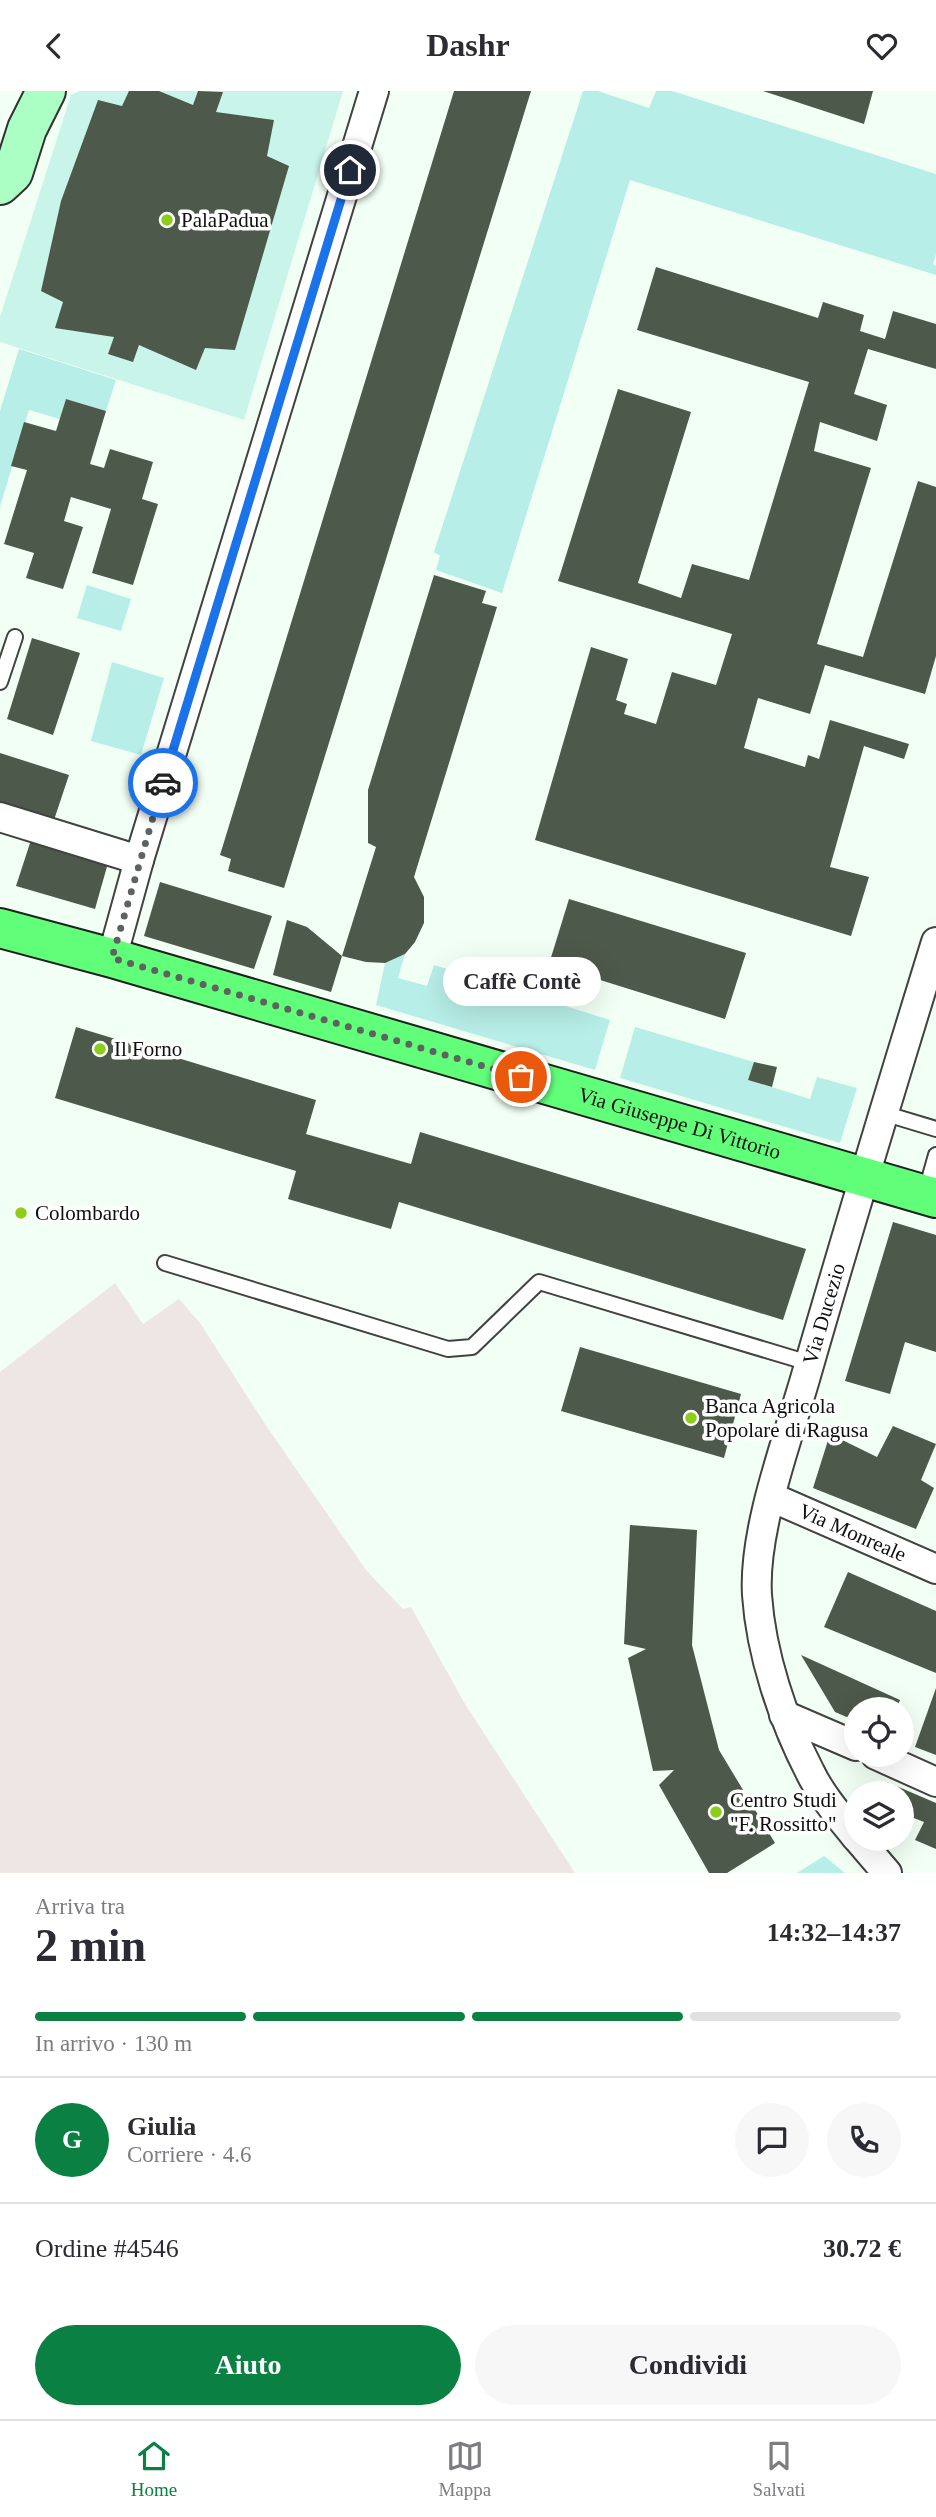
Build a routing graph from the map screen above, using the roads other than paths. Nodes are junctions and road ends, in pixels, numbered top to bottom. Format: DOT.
graph roads {
  1 [pos="46,91"];
  2 [pos="374,91"];
  3 [pos="0,185"];
  4 [pos="15,637"];
  5 [pos="0,683"];
  6 [pos="0,817"];
  7 [pos="139,860"];
  8 [pos="7,928"];
  9 [pos="936,942"];
  10 [pos="112,958"];
  11 [pos="883,1114"];
  12 [pos="936,1129"];
  13 [pos="936,1155"];
  14 [pos="863,1177"];
  15 [pos="930,1196"];
  16 [pos="165,1263"];
  17 [pos="809,1363"];
  18 [pos="771,1497"];
  19 [pos="936,1569"];
  20 [pos="784,1715"];
  21 [pos="844,1742"];
  22 [pos="903,1767"];
  23 [pos="936,1782"];
  24 [pos="844,1820"];
  25 [pos="867,1851"];
  26 [pos="883,1872"];
  1 -- 3 [label="main road"];
  2 -- 7 [label="street"];
  4 -- 5 [label="lane"];
  6 -- 7 [label="street"];
  7 -- 10 [label="street"];
  8 -- 10 [label="main road, Via Giuseppe Di Vittorio"];
  9 -- 11 [label="street, Via Ducezio"];
  10 -- 14 [label="main road, Via Giuseppe Di Vittorio"];
  11 -- 12 [label="lane"];
  11 -- 14 [label="street, Via Ducezio"];
  13 -- 15 [label="lane"];
  14 -- 15 [label="main road, Via Giuseppe Di Vittorio"];
  14 -- 17 [label="street, Via Ducezio"];
  16 -- 17 [label="lane"];
  17 -- 18 [label="street, Via Ducezio"];
  18 -- 19 [label="street, Via Monreale"];
  18 -- 20 [label="street, Via Ducezio"];
  20 -- 21 [label="street"];
  20 -- 24 [label="street, Via Ducezio"];
  22 -- 23 [label="street"];
  25 -- 26 [label="street, Via Ducezio"];
}
